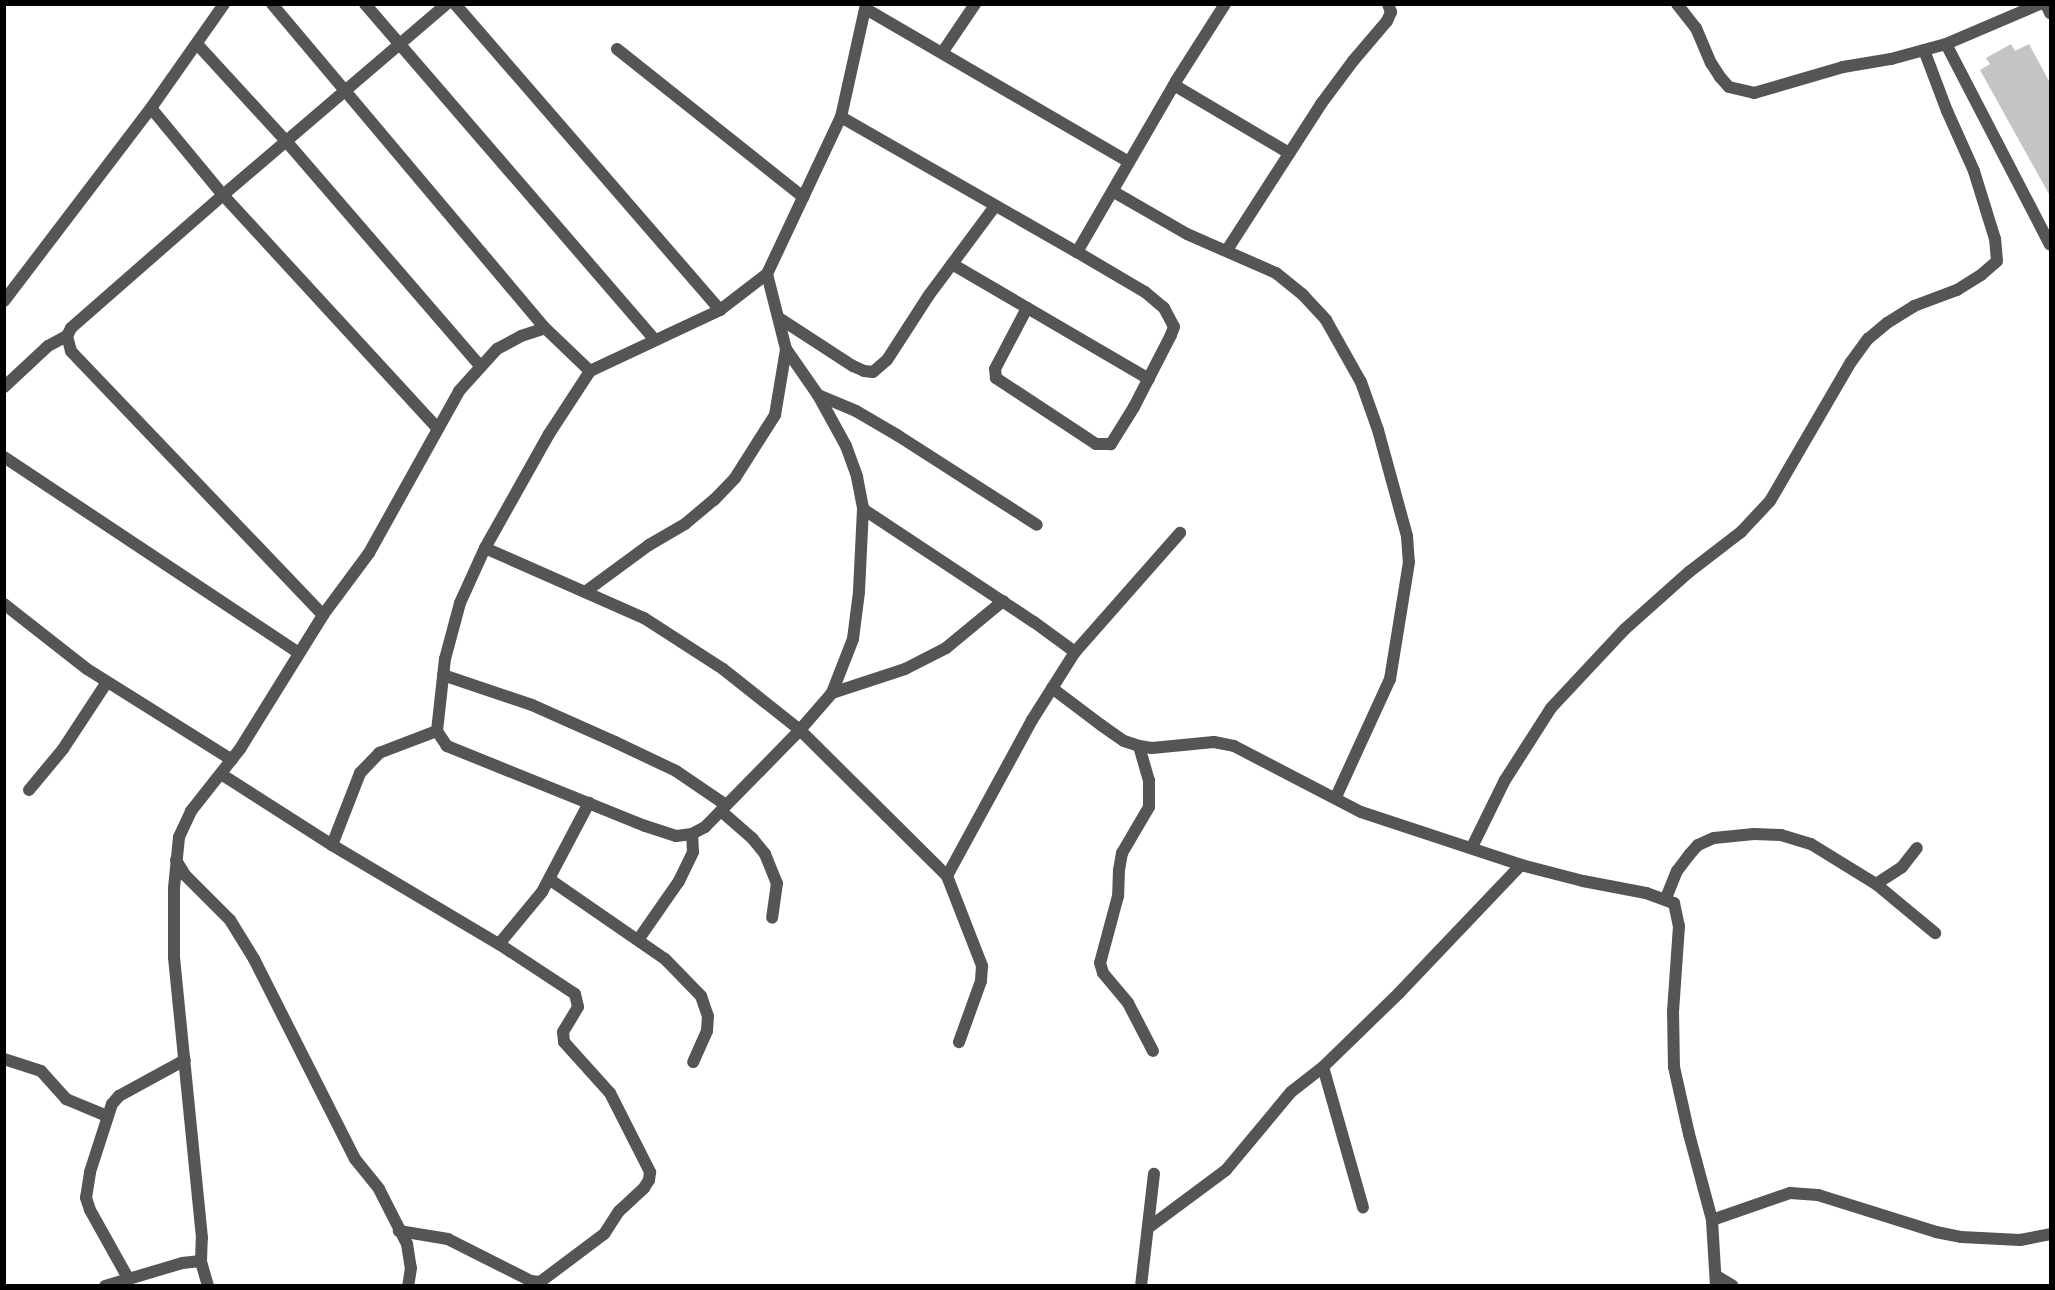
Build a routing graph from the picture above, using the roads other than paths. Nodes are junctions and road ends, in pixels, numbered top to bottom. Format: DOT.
graph roads {
  1 [pos="224,4"];
  2 [pos="272,4"];
  3 [pos="365,4"];
  4 [pos="447,4"];
  5 [pos="456,4"];
  6 [pos="975,4"];
  7 [pos="1225,4"];
  8 [pos="1388,4"];
  9 [pos="1677,4"];
  10 [pos="2040,4"];
  11 [pos="2046,4"];
  12 [pos="866,7"];
  13 [pos="2050,13"];
  14 [pos="197,44"];
  15 [pos="1946,44"];
  16 [pos="400,45"];
  17 [pos="617,49"];
  18 [pos="1924,50"];
  19 [pos="942,53"];
  20 [pos="1174,85"];
  21 [pos="345,90"];
  22 [pos="152,108"];
  23 [pos="841,117"];
  24 [pos="286,141"];
  25 [pos="1289,153"];
  26 [pos="1129,162"];
  27 [pos="1114,192"];
  28 [pos="224,195"];
  29 [pos="803,197"];
  30 [pos="995,206"];
  31 [pos="2050,245"];
  32 [pos="1227,250"];
  33 [pos="1077,252"];
  34 [pos="952,264"];
  35 [pos="767,273"];
  36 [pos="4,301"];
  37 [pos="1027,308"];
  38 [pos="720,309"];
  39 [pos="779,318"];
  40 [pos="545,328"];
  41 [pos="67,336"];
  42 [pos="654,339"];
  43 [pos="786,350"];
  44 [pos="481,367"];
  45 [pos="590,371"];
  46 [pos="1149,379"];
  47 [pos="6,383"];
  48 [pos="818,395"];
  49 [pos="437,428"];
  50 [pos="4,456"];
  51 [pos="863,509"];
  52 [pos="1037,525"];
  53 [pos="1180,533"];
  54 [pos="485,549"];
  55 [pos="585,592"];
  56 [pos="1003,601"];
  57 [pos="4,604"];
  58 [pos="323,615"];
  59 [pos="1075,652"];
  60 [pos="299,653"];
  61 [pos="443,675"];
  62 [pos="107,682"];
  63 [pos="1052,688"];
  64 [pos="831,693"];
  65 [pos="800,730"];
  66 [pos="437,731"];
  67 [pos="1139,746"];
  68 [pos="232,760"];
  69 [pos="221,774"];
  70 [pos="29,790"];
  71 [pos="1336,797"];
  72 [pos="589,803"];
  73 [pos="723,808"];
  74 [pos="692,834"];
  75 [pos="332,845"];
  76 [pos="1472,847"];
  77 [pos="1917,848"];
  78 [pos="175,859"];
  79 [pos="1521,865"];
  80 [pos="947,876"];
  81 [pos="549,879"];
  82 [pos="1876,884"];
  83 [pos="1666,898"];
  84 [pos="772,918"];
  85 [pos="1935,933"];
  86 [pos="638,940"];
  87 [pos="499,944"];
  88 [pos="959,1042"];
  89 [pos="1153,1051"];
  90 [pos="4,1059"];
  91 [pos="185,1060"];
  92 [pos="693,1062"];
  93 [pos="1323,1067"];
  94 [pos="107,1116"];
  95 [pos="1154,1174"];
  96 [pos="1363,1207"];
  97 [pos="1712,1220"];
  98 [pos="1148,1228"];
  99 [pos="399,1231"];
  100 [pos="2050,1234"];
  101 [pos="201,1261"];
  102 [pos="128,1278"];
  103 [pos="1717,1281"];
  104 [pos="105,1286"];
  105 [pos="208,1286"];
  106 [pos="408,1286"];
  107 [pos="1141,1286"];
  108 [pos="1733,1286"];
  1 -- 14 [label="street"];
  2 -- 21 [label="street"];
  3 -- 16 [label="street"];
  4 -- 16 [label="street"];
  5 -- 38 [label="street"];
  6 -- 19 [label="street"];
  7 -- 20 [label="street"];
  8 -- 25 [label="street"];
  9 -- 18 [label="street"];
  10 -- 15 [label="street"];
  11 -- 13 [label="street"];
  12 -- 19 [label="street"];
  12 -- 23 [label="street"];
  14 -- 22 [label="street"];
  14 -- 24 [label="street"];
  15 -- 18 [label="street"];
  15 -- 31 [label="street"];
  16 -- 21 [label="street"];
  16 -- 42 [label="street"];
  17 -- 29 [label="street"];
  18 -- 76 [label="street"];
  19 -- 26 [label="street"];
  20 -- 25 [label="street"];
  20 -- 26 [label="street"];
  21 -- 24 [label="street"];
  21 -- 40 [label="street"];
  22 -- 28 [label="street"];
  22 -- 36 [label="street"];
  23 -- 29 [label="street"];
  23 -- 30 [label="street"];
  24 -- 28 [label="street"];
  24 -- 44 [label="street"];
  25 -- 32 [label="street"];
  26 -- 27 [label="street"];
  27 -- 32 [label="street"];
  27 -- 33 [label="street"];
  28 -- 41 [label="street"];
  28 -- 49 [label="street"];
  29 -- 35 [label="street"];
  30 -- 33 [label="street"];
  30 -- 34 [label="street"];
  32 -- 71 [label="street"];
  33 -- 46 [label="street"];
  34 -- 37 [label="street"];
  34 -- 39 [label="street"];
  35 -- 38 [label="street"];
  35 -- 39 [label="street"];
  37 -- 46 [label="street"];
  37 -- 46 [label="street"];
  38 -- 42 [label="street"];
  39 -- 43 [label="street"];
  40 -- 44 [label="street"];
  40 -- 45 [label="street"];
  41 -- 47 [label="street"];
  41 -- 58 [label="street"];
  42 -- 45 [label="street"];
  43 -- 48 [label="street"];
  43 -- 55 [label="street"];
  44 -- 49 [label="street"];
  45 -- 54 [label="street"];
  48 -- 51 [label="street"];
  48 -- 52 [label="street"];
  49 -- 58 [label="street"];
  50 -- 60 [label="street"];
  51 -- 56 [label="street"];
  51 -- 64 [label="street"];
  53 -- 59 [label="street"];
  54 -- 55 [label="street"];
  54 -- 61 [label="street"];
  55 -- 65 [label="street"];
  56 -- 59 [label="street"];
  56 -- 64 [label="street"];
  57 -- 62 [label="street"];
  58 -- 60 [label="street"];
  59 -- 63 [label="street"];
  60 -- 68 [label="street"];
  61 -- 66 [label="street"];
  61 -- 73 [label="street"];
  62 -- 68 [label="street"];
  62 -- 70 [label="street"];
  63 -- 67 [label="street"];
  63 -- 80 [label="street"];
  64 -- 65 [label="street"];
  65 -- 73 [label="street"];
  65 -- 80 [label="street"];
  66 -- 72 [label="street"];
  66 -- 75 [label="street"];
  67 -- 71 [label="street"];
  67 -- 89 [label="street"];
  68 -- 69 [label="street"];
  69 -- 75 [label="street"];
  69 -- 78 [label="street"];
  71 -- 76 [label="street"];
  72 -- 74 [label="street"];
  72 -- 81 [label="street"];
  73 -- 74 [label="street"];
  73 -- 84 [label="street"];
  74 -- 86 [label="street"];
  75 -- 87 [label="street"];
  76 -- 79 [label="street"];
  77 -- 82 [label="street"];
  78 -- 91 [label="street"];
  78 -- 99 [label="street"];
  79 -- 83 [label="street"];
  79 -- 93 [label="street"];
  80 -- 88 [label="street"];
  81 -- 86 [label="street"];
  81 -- 87 [label="street"];
  82 -- 83 [label="street"];
  82 -- 85 [label="street"];
  83 -- 97 [label="street"];
  86 -- 92 [label="street"];
  87 -- 99 [label="street"];
  90 -- 94 [label="street"];
  91 -- 94 [label="street"];
  91 -- 101 [label="street"];
  93 -- 96 [label="street"];
  93 -- 98 [label="street"];
  94 -- 102 [label="street"];
  95 -- 98 [label="street"];
  97 -- 100 [label="street"];
  97 -- 103 [label="street"];
  98 -- 107 [label="street"];
  99 -- 106 [label="street"];
  101 -- 102 [label="street"];
  101 -- 105 [label="street"];
  102 -- 104 [label="street"];
  103 -- 108 [label="street"];
}
